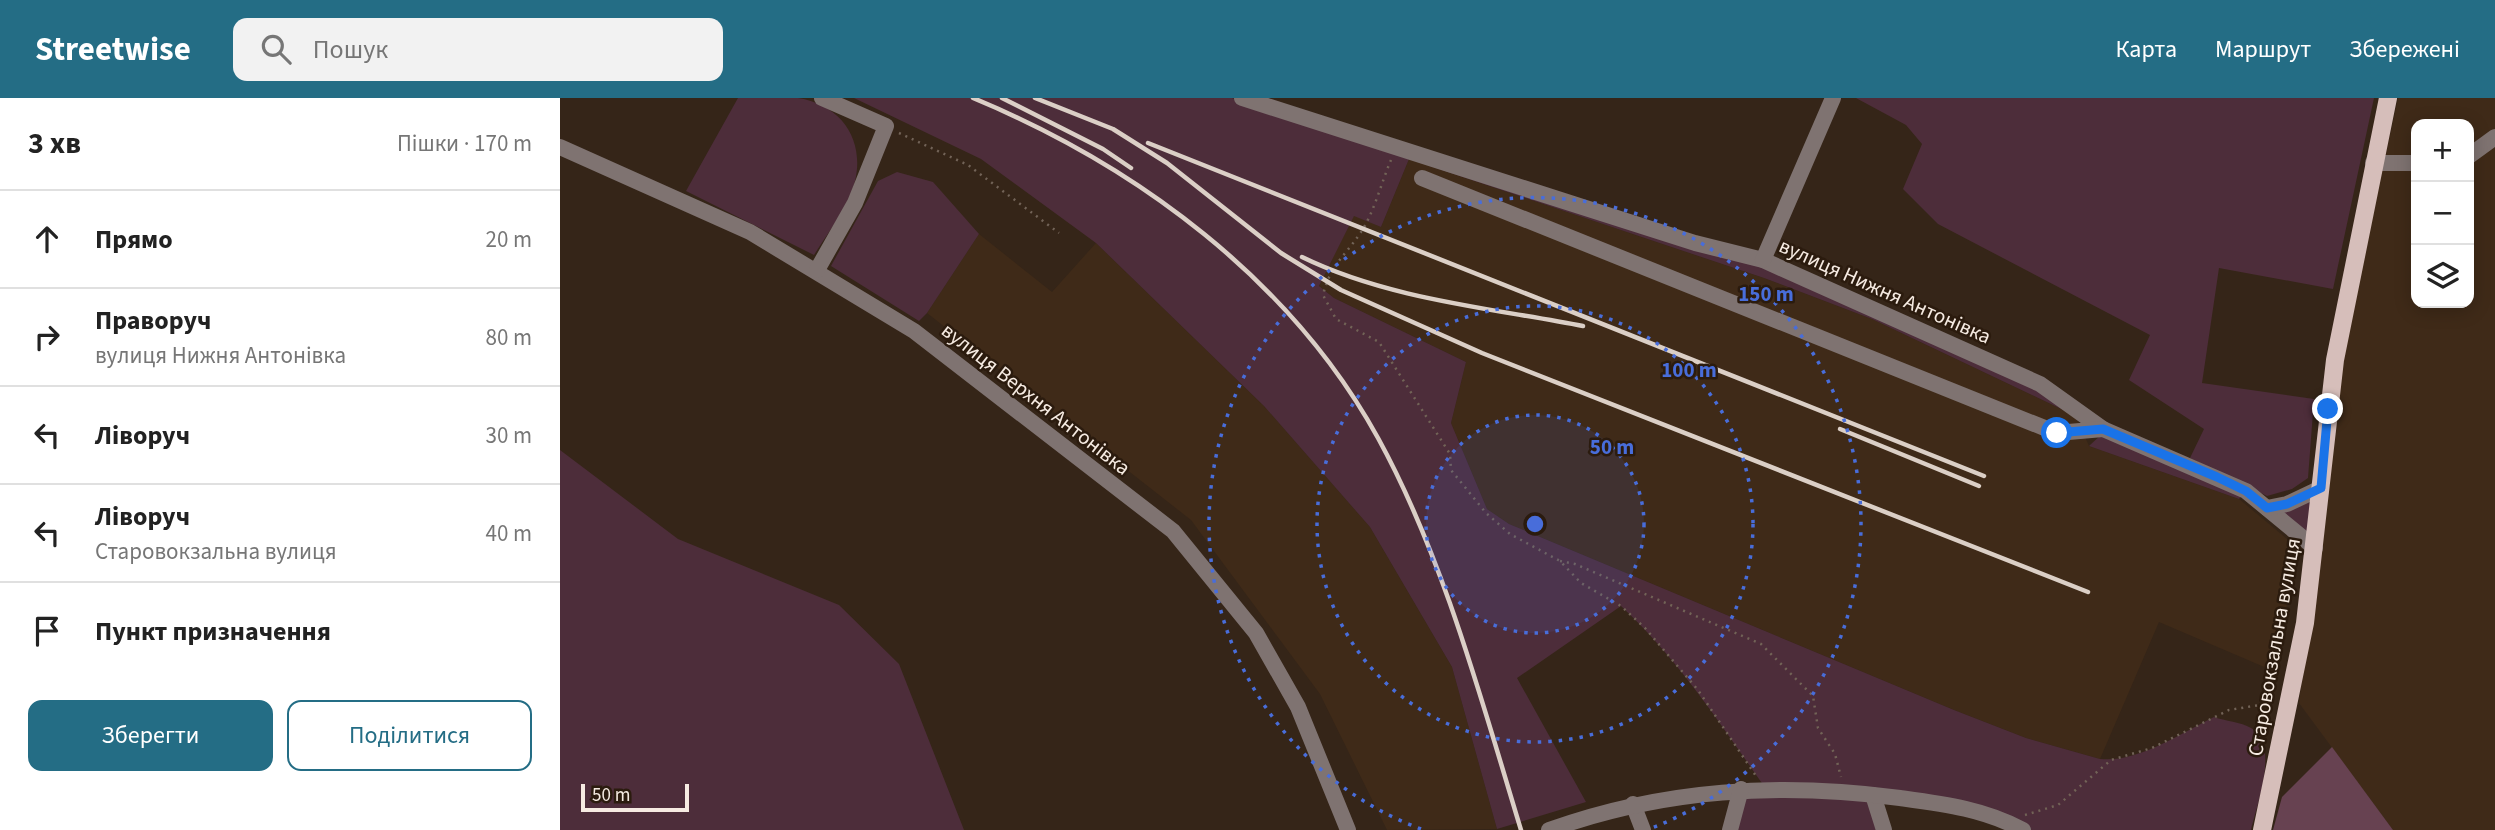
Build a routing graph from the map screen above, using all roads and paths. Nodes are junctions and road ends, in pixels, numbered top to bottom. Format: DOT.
graph roads {
  1 [pos="822,98"];
  2 [pos="1242,98"];
  3 [pos="1833,98"];
  4 [pos="2388,98"];
  5 [pos="886,126"];
  6 [pos="2495,137"];
  7 [pos="560,146"];
  8 [pos="1396,147"];
  9 [pos="2474,152"];
  10 [pos="2373,163"];
  11 [pos="2411,163"];
  12 [pos="1422,178"];
  13 [pos="1059,233"];
  14 [pos="1763,260"];
  15 [pos="817,270"];
  16 [pos="2103,429"];
  17 [pos="2321,488"];
  18 [pos="2267,508"];
  19 [pos="2315,548"];
  20 [pos="1560,561"];
  21 [pos="2291,701"];
  22 [pos="1741,789"];
  23 [pos="1766,790"];
  24 [pos="1846,793"];
  25 [pos="1873,795"];
  26 [pos="1633,804"];
  27 [pos="2004,820"];
  28 [pos="1348,830"];
  29 [pos="1549,830"];
  30 [pos="1643,830"];
  31 [pos="1730,830"];
  32 [pos="1884,830"];
  33 [pos="2023,830"];
  34 [pos="2262,830"];
  1 -- 5 [label="street"];
  2 -- 8 [label="street, вулиця Нижня Антонівка"];
  3 -- 14 [label="street"];
  4 -- 10 [label="main road, Старовокзальна вулиця"];
  5 -- 13 [label="path"];
  5 -- 15 [label="street"];
  6 -- 9 [label="street"];
  7 -- 15 [label="street, вулиця Верхня Антонівка"];
  8 -- 14 [label="street, вулиця Нижня Антонівка"];
  8 -- 20 [label="path"];
  10 -- 11 [label="street"];
  10 -- 17 [label="main road, Старовокзальна вулиця"];
  12 -- 16 [label="street"];
  14 -- 16 [label="street, вулиця Нижня Антонівка"];
  15 -- 28 [label="street, вулиця Верхня Антонівка"];
  16 -- 18 [label="street, вулиця Нижня Антонівка"];
  17 -- 18 [label="street"];
  17 -- 19 [label="main road, Старовокзальна вулиця"];
  18 -- 19 [label="street, вулиця Нижня Антонівка"];
  19 -- 21 [label="main road, Старовокзальна вулиця"];
  20 -- 23 [label="path"];
  20 -- 24 [label="path"];
  21 -- 27 [label="path"];
  21 -- 34 [label="main road, Старовокзальна вулиця"];
  22 -- 23 [label="street"];
  22 -- 26 [label="street"];
  22 -- 31 [label="street"];
  23 -- 24 [label="street"];
  24 -- 25 [label="street"];
  25 -- 27 [label="street"];
  25 -- 32 [label="street"];
  26 -- 29 [label="street"];
  26 -- 30 [label="street"];
  27 -- 33 [label="street"];
}
